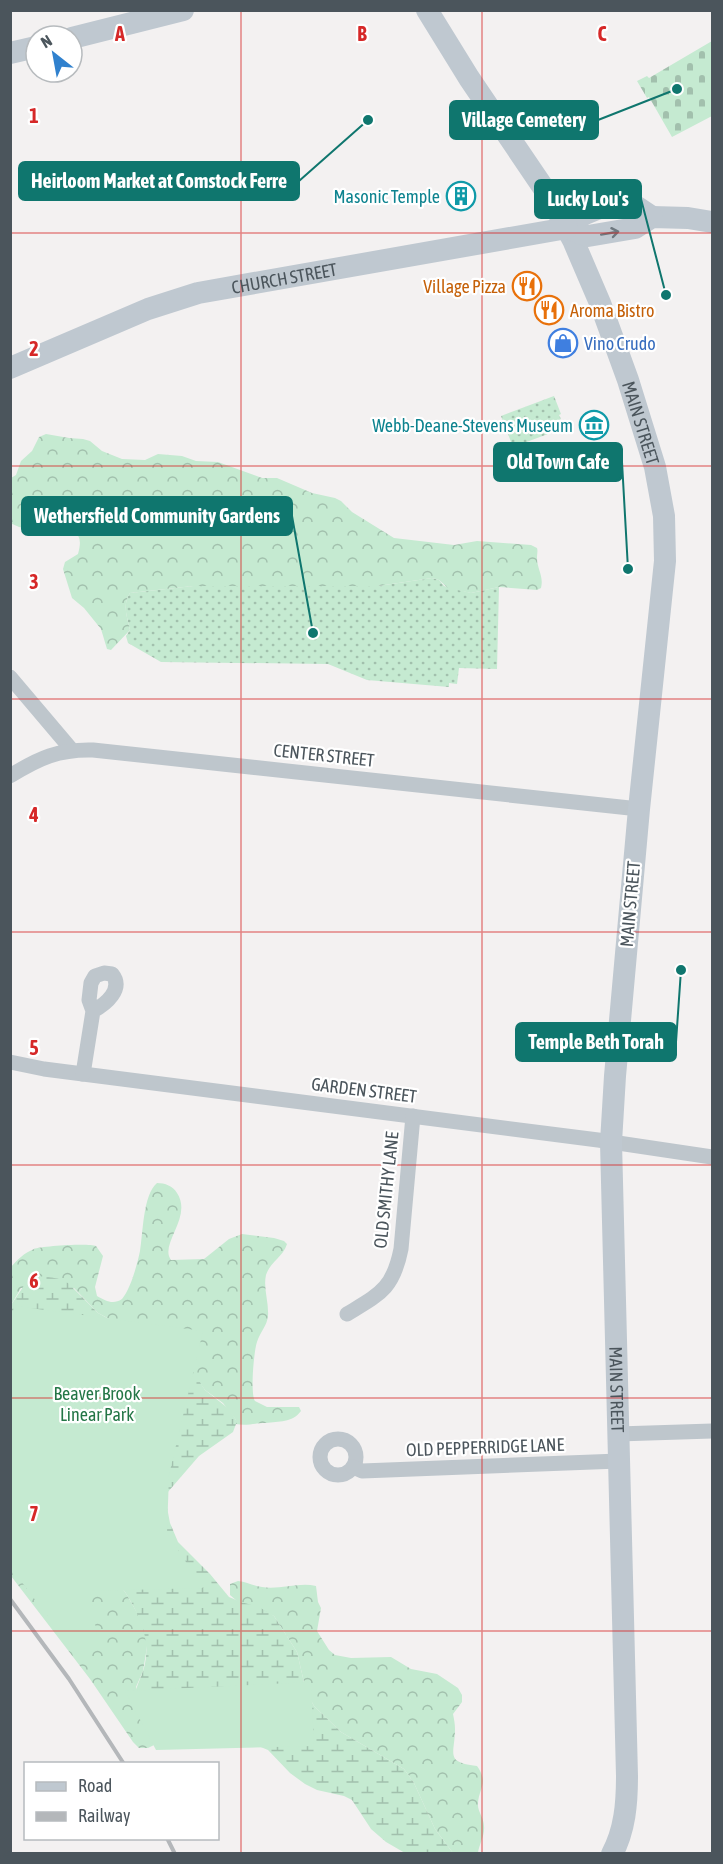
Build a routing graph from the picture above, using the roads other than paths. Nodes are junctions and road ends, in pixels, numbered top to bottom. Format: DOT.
graph roads {
  1 [pos="183,10"];
  2 [pos="427,10"];
  3 [pos="84,35"];
  4 [pos="712,222"];
  5 [pos="567,228"];
  6 [pos="10,368"];
  7 [pos="10,677"];
  8 [pos="71,749"];
  9 [pos="10,776"];
  10 [pos="639,809"];
  11 [pos="93,1011"];
  12 [pos="10,1062"];
  13 [pos="82,1074"];
  14 [pos="413,1116"];
  15 [pos="611,1142"];
  16 [pos="712,1157"];
  17 [pos="347,1314"];
  18 [pos="712,1431"];
  19 [pos="618,1434"];
  20 [pos="619,1461"];
  21 [pos="353,1467"];
  22 [pos="612,1854"];
  1 -- 3 [label="street"];
  2 -- 5 [label="street, MAIN STREET"];
  4 -- 5 [label="street"];
  5 -- 6 [label="street, CHURCH STREET"];
  5 -- 10 [label="street, MAIN STREET"];
  7 -- 8 [label="street"];
  8 -- 9 [label="street, CENTER STREET"];
  8 -- 10 [label="street, CENTER STREET"];
  10 -- 15 [label="street, MAIN STREET"];
  11 -- 13 [label="street"];
  12 -- 13 [label="street, GARDEN STREET"];
  13 -- 14 [label="street, GARDEN STREET"];
  14 -- 15 [label="street, GARDEN STREET"];
  14 -- 17 [label="street, OLD SMITHY LANE"];
  15 -- 16 [label="street, GARDEN STREET"];
  15 -- 19 [label="street, MAIN STREET"];
  18 -- 19 [label="street"];
  19 -- 20 [label="street, MAIN STREET"];
  20 -- 21 [label="street, OLD PEPPERRIDGE LANE"];
  20 -- 22 [label="street, MAIN STREET"];
}
